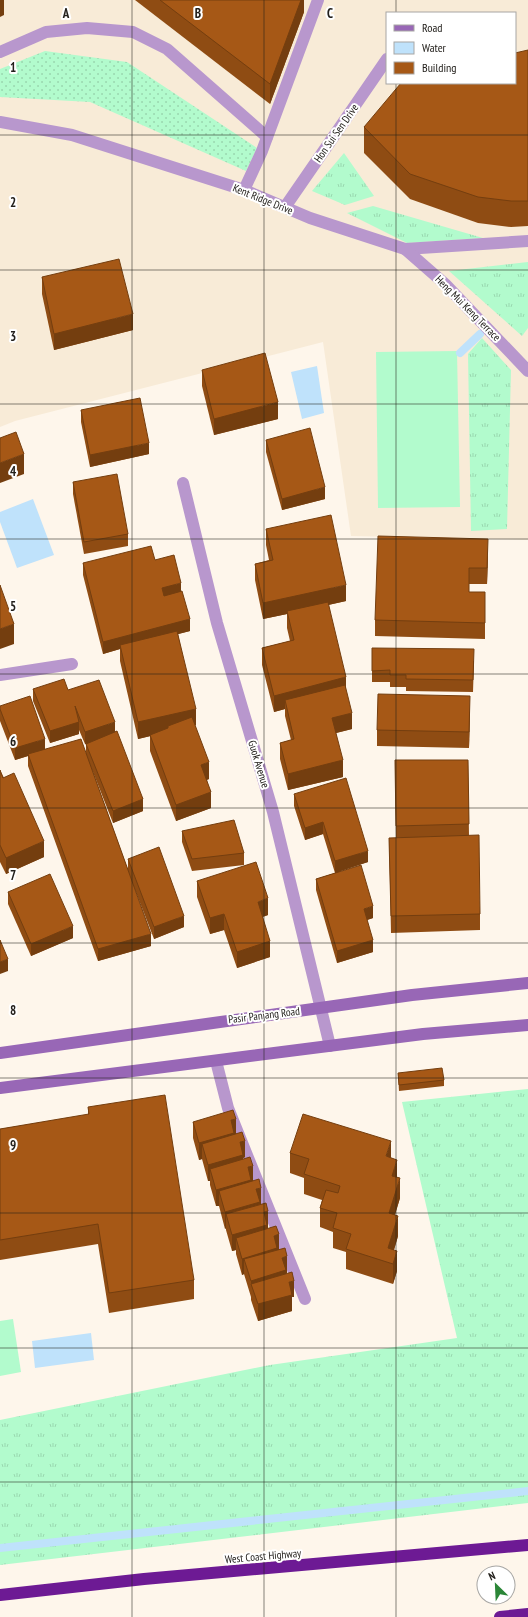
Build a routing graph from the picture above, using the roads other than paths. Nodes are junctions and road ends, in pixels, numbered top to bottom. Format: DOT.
graph roads {
  1 [pos="318,0"];
  2 [pos="0,52"];
  3 [pos="386,59"];
  4 [pos="0,122"];
  5 [pos="267,137"];
  6 [pos="244,190"];
  7 [pos="285,207"];
  8 [pos="528,241"];
  9 [pos="405,249"];
  10 [pos="528,371"];
  11 [pos="183,483"];
  12 [pos="72,664"];
  13 [pos="0,675"];
  14 [pos="528,983"];
  15 [pos="320,1008"];
  16 [pos="528,1025"];
  17 [pos="330,1046"];
  18 [pos="0,1053"];
  19 [pos="216,1060"];
  20 [pos="0,1088"];
  21 [pos="305,1299"];
  22 [pos="528,1545"];
  23 [pos="0,1595"];
  24 [pos="528,1614"];
  25 [pos="500,1617"];
  1 -- 5 [label="street"];
  2 -- 5 [label="street"];
  3 -- 7 [label="street, Hon Sui Sen Drive"];
  4 -- 6 [label="street, Kent Ridge Drive"];
  5 -- 6 [label="street"];
  6 -- 7 [label="street, Kent Ridge Drive"];
  7 -- 9 [label="street, Kent Ridge Drive"];
  8 -- 9 [label="street, Kent Ridge Drive"];
  9 -- 10 [label="street, Heng Mui Keng Terrace"];
  11 -- 15 [label="street, Guok Avenue"];
  12 -- 13 [label="street"];
  14 -- 15 [label="main road, Pasir Panjang Road"];
  15 -- 17 [label="street, Guok Avenue"];
  15 -- 18 [label="main road, Pasir Panjang Road"];
  16 -- 17 [label="main road"];
  17 -- 19 [label="main road"];
  19 -- 20 [label="main road"];
  19 -- 21 [label="street"];
  22 -- 23 [label="highway, West Coast Highway"];
  24 -- 25 [label="highway"];
}
